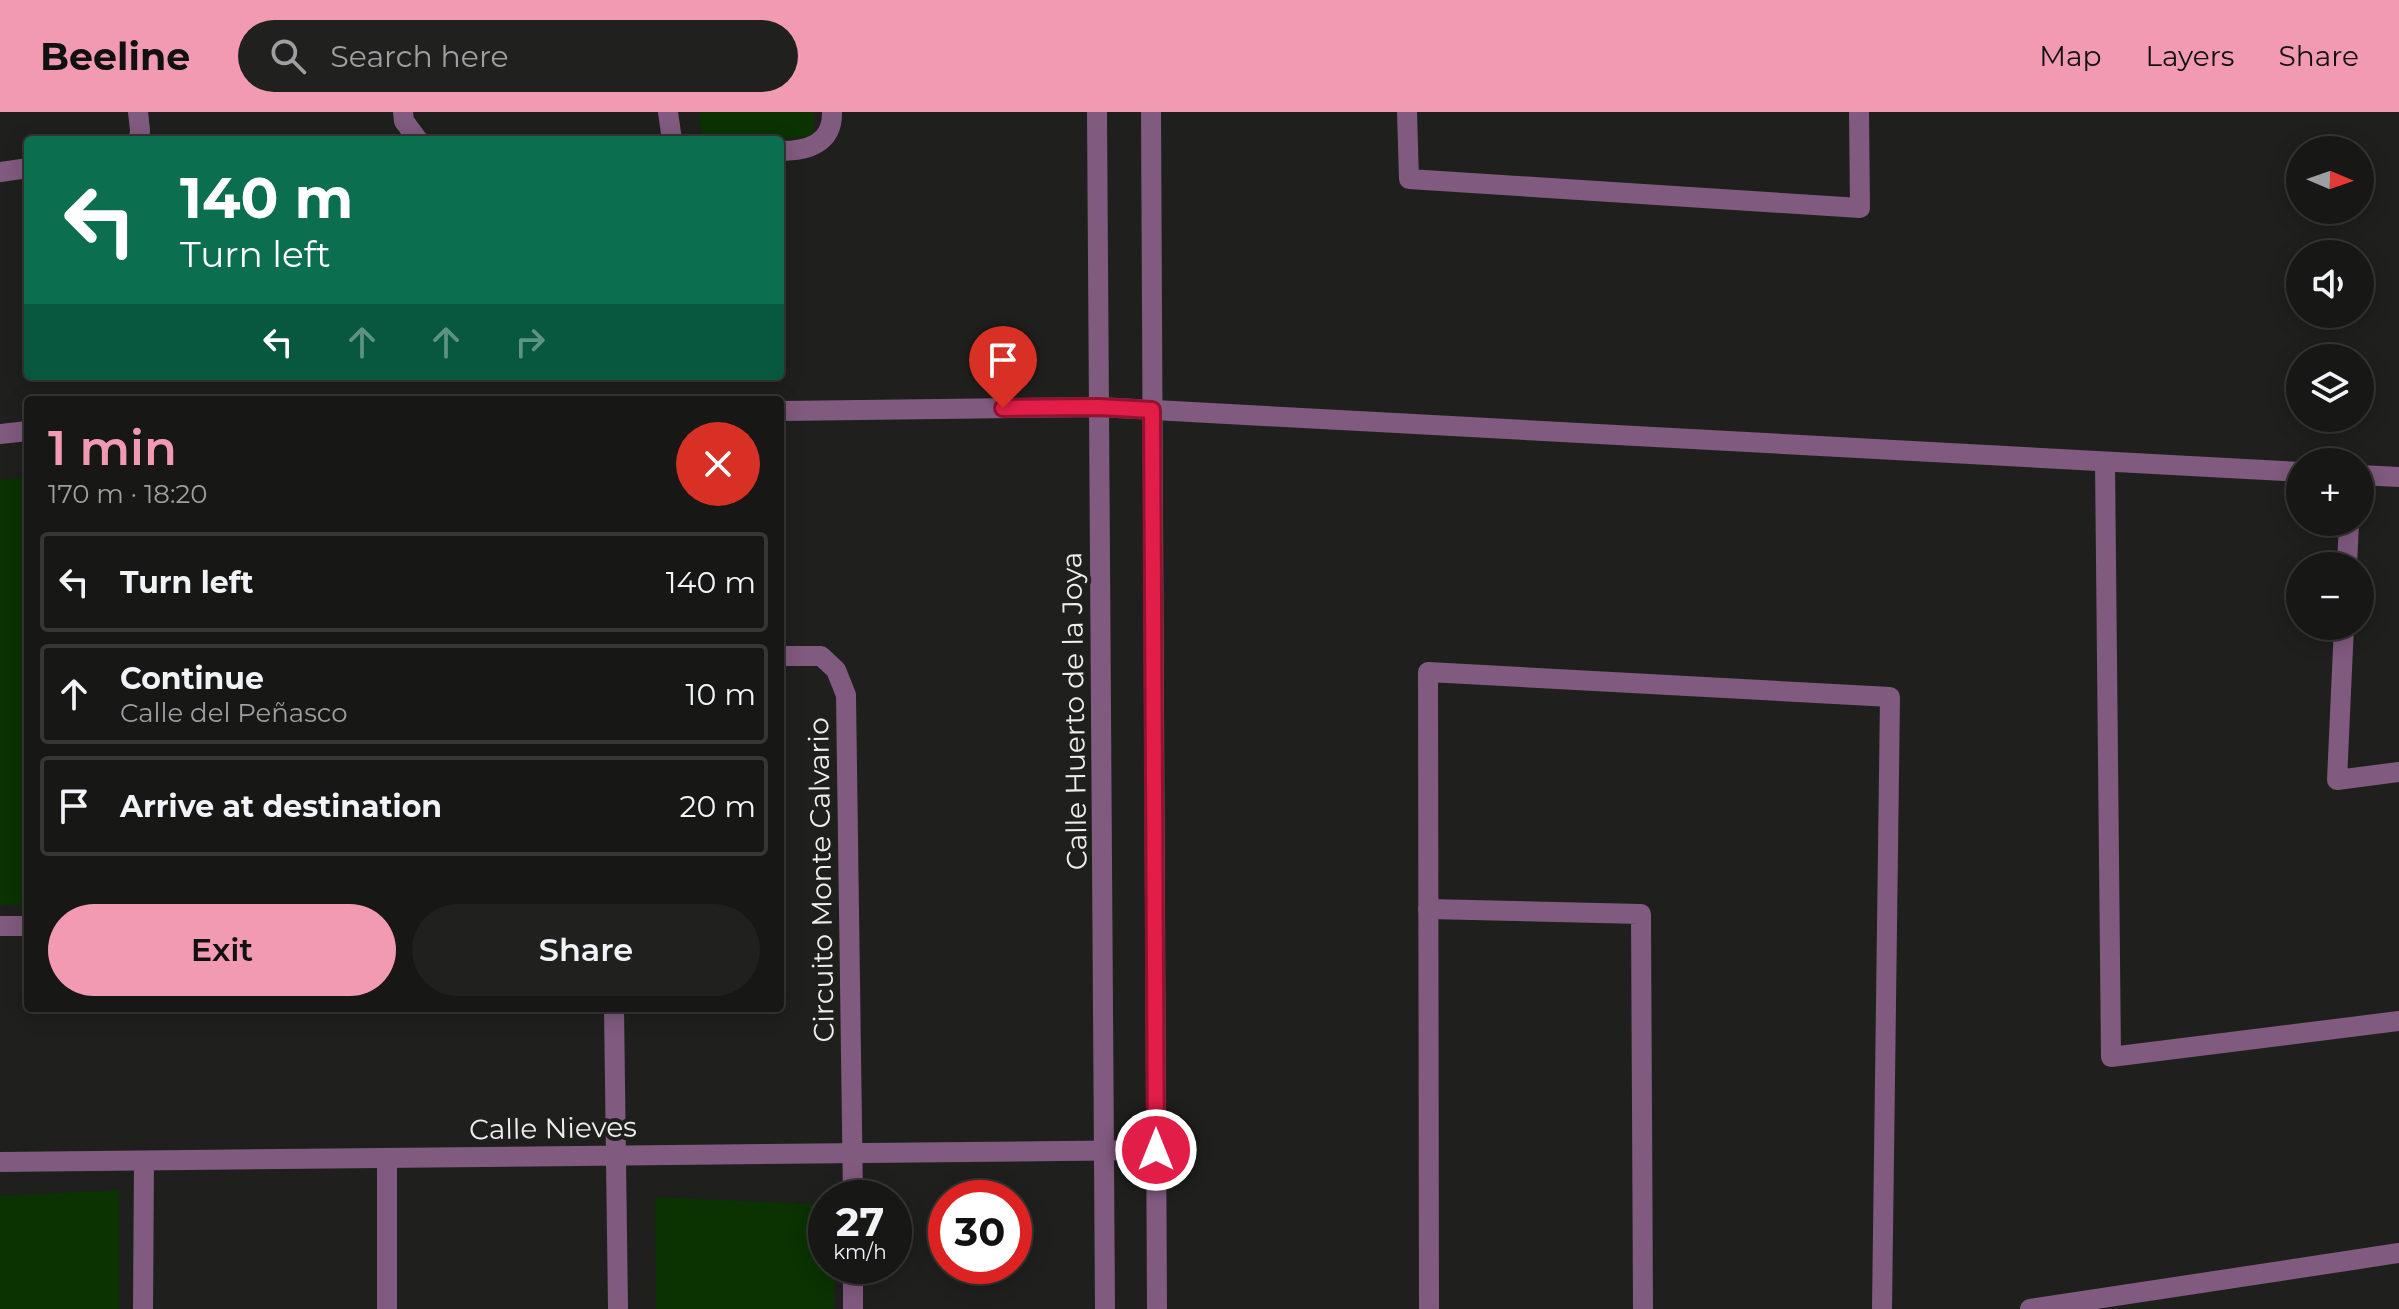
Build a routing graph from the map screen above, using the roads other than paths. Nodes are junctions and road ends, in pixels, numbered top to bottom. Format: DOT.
graph roads {
  1 [pos="138,112"];
  2 [pos="403,112"];
  3 [pos="668,112"];
  4 [pos="832,112"];
  5 [pos="1097,112"];
  6 [pos="1151,112"];
  7 [pos="1407,112"];
  8 [pos="1859,112"];
  9 [pos="139,136"];
  10 [pos="415,136"];
  11 [pos="671,136"];
  12 [pos="784,151"];
  13 [pos="24,169"];
  14 [pos="0,172"];
  15 [pos="1099,407"];
  16 [pos="1152,410"];
  17 [pos="784,411"];
  18 [pos="24,431"];
  19 [pos="0,434"];
  20 [pos="2105,462"];
  21 [pos="2286,471"];
  22 [pos="2374,476"];
  23 [pos="2399,477"];
  24 [pos="2343,640"];
  25 [pos="784,656"];
  26 [pos="2399,772"];
  27 [pos="1428,909"];
  28 [pos="0,926"];
  29 [pos="24,926"];
  30 [pos="614,1012"];
  31 [pos="2399,1021"];
  32 [pos="1156,1150"];
  33 [pos="1106,1151"];
  34 [pos="853,1153"];
  35 [pos="615,1156"];
  36 [pos="387,1158"];
  37 [pos="144,1161"];
  38 [pos="0,1162"];
  39 [pos="853,1180"];
  40 [pos="2399,1253"];
  41 [pos="853,1284"];
  42 [pos="143,1309"];
  43 [pos="387,1309"];
  44 [pos="618,1309"];
  45 [pos="853,1309"];
  46 [pos="1105,1309"];
  47 [pos="1157,1309"];
  48 [pos="1429,1309"];
  49 [pos="1643,1309"];
  50 [pos="1882,1309"];
  51 [pos="2030,1309"];
  1 -- 9 [label="street"];
  2 -- 10 [label="street"];
  3 -- 11 [label="street"];
  4 -- 12 [label="street"];
  5 -- 15 [label="street, Calle Huerto de la Joya"];
  6 -- 16 [label="street"];
  7 -- 8 [label="street"];
  13 -- 14 [label="street"];
  15 -- 16 [label="street"];
  15 -- 17 [label="street"];
  15 -- 33 [label="street, Calle Huerto de la Joya"];
  16 -- 20 [label="street"];
  16 -- 32 [label="street"];
  18 -- 19 [label="street"];
  20 -- 21 [label="street"];
  20 -- 31 [label="street"];
  22 -- 23 [label="street"];
  24 -- 26 [label="street"];
  25 -- 34 [label="street, Circuito Monte Calvario"];
  27 -- 48 [label="street"];
  27 -- 49 [label="street"];
  27 -- 50 [label="street"];
  28 -- 29 [label="street"];
  30 -- 35 [label="street"];
  32 -- 33 [label="street, Calle Nieves"];
  32 -- 47 [label="street"];
  33 -- 34 [label="street, Calle Nieves"];
  33 -- 46 [label="street, Calle Huerto de la Joya"];
  34 -- 35 [label="street, Calle Nieves"];
  34 -- 39 [label="street"];
  35 -- 36 [label="street, Calle Nieves"];
  35 -- 44 [label="street"];
  36 -- 37 [label="street, Calle Nieves"];
  36 -- 43 [label="street"];
  37 -- 38 [label="street, Calle Nieves"];
  37 -- 42 [label="street"];
  40 -- 51 [label="street"];
  41 -- 45 [label="street"];
}
